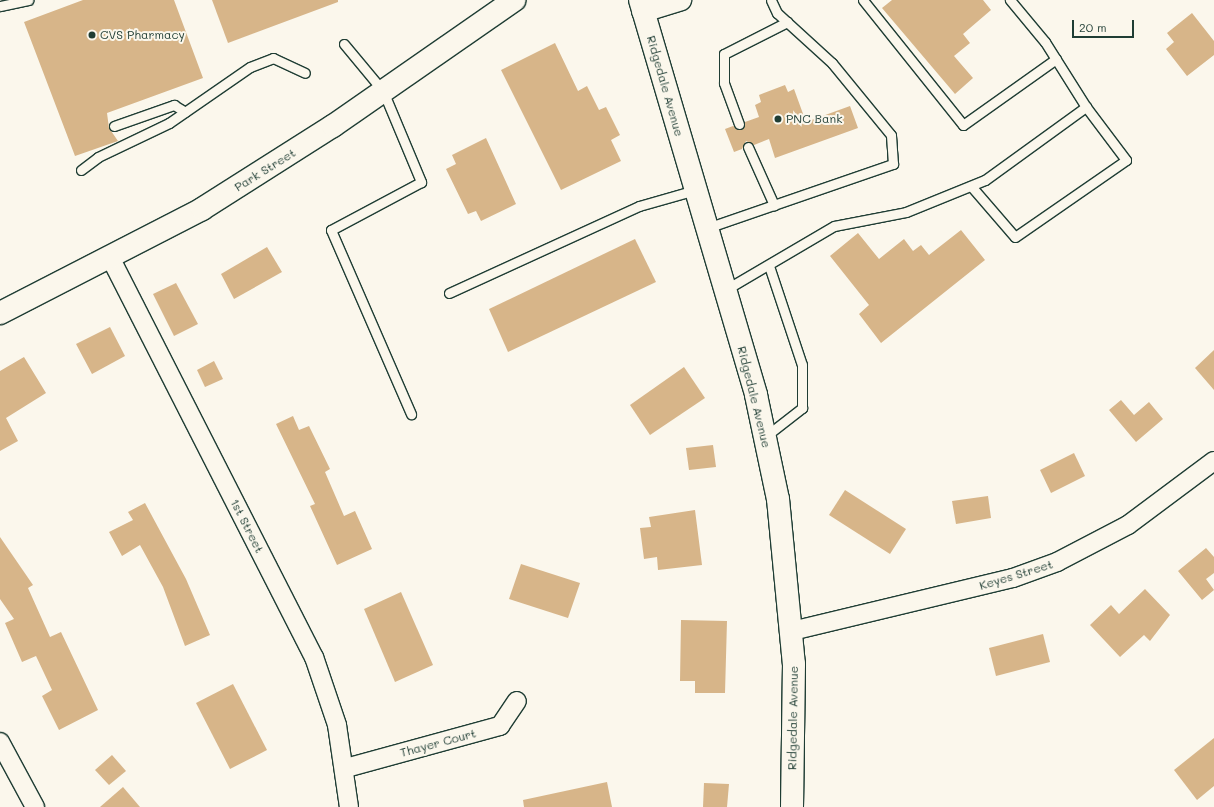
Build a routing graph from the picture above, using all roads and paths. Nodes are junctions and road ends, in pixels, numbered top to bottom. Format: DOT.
graph roads {
  1 [pos="28,0"];
  2 [pos="514,0"];
  3 [pos="680,0"];
  4 [pos="771,0"];
  5 [pos="863,0"];
  6 [pos="1010,0"];
  7 [pos="641,5"];
  8 [pos="0,6"];
  9 [pos="787,22"];
  10 [pos="344,44"];
  11 [pos="1056,59"];
  12 [pos="305,72"];
  13 [pos="383,91"];
  14 [pos="1086,107"];
  15 [pos="185,112"];
  16 [pos="739,124"];
  17 [pos="114,126"];
  18 [pos="748,147"];
  19 [pos="81,170"];
  20 [pos="971,186"];
  21 [pos="696,190"];
  22 [pos="774,205"];
  23 [pos="707,228"];
  24 [pos="110,257"];
  25 [pos="769,266"];
  26 [pos="725,290"];
  27 [pos="449,293"];
  28 [pos="0,313"];
  29 [pos="411,414"];
  30 [pos="765,436"];
  31 [pos="1214,461"];
  32 [pos="792,631"];
  33 [pos="517,701"];
  34 [pos="0,742"];
  35 [pos="346,768"];
  36 [pos="35,807"];
  37 [pos="349,807"];
  38 [pos="792,807"];
  1 -- 8 [label="lane"];
  2 -- 13 [label="main road, Park Street"];
  3 -- 7 [label="main road"];
  4 -- 9 [label="lane"];
  5 -- 11 [label="lane"];
  6 -- 11 [label="lane"];
  7 -- 21 [label="main road, Ridgedale Avenue"];
  9 -- 16 [label="lane"];
  9 -- 22 [label="lane"];
  10 -- 13 [label="lane"];
  11 -- 14 [label="lane"];
  12 -- 15 [label="lane"];
  13 -- 24 [label="main road, Park Street"];
  13 -- 29 [label="lane"];
  14 -- 20 [label="lane"];
  14 -- 20 [label="lane"];
  15 -- 17 [label="lane"];
  15 -- 19 [label="lane"];
  18 -- 22 [label="lane"];
  20 -- 25 [label="lane"];
  21 -- 23 [label="main road, Ridgedale Avenue"];
  21 -- 27 [label="lane"];
  22 -- 23 [label="lane"];
  23 -- 26 [label="main road, Ridgedale Avenue"];
  24 -- 28 [label="main road, Park Street"];
  24 -- 35 [label="street, 1st Street"];
  25 -- 26 [label="lane"];
  25 -- 30 [label="lane"];
  26 -- 30 [label="main road, Ridgedale Avenue"];
  30 -- 32 [label="main road, Ridgedale Avenue"];
  31 -- 32 [label="street, Keyes Street"];
  32 -- 38 [label="main road, Ridgedale Avenue"];
  33 -- 35 [label="street, Thayer Court"];
  34 -- 36 [label="street"];
  35 -- 37 [label="street, 1st Street"];
}
